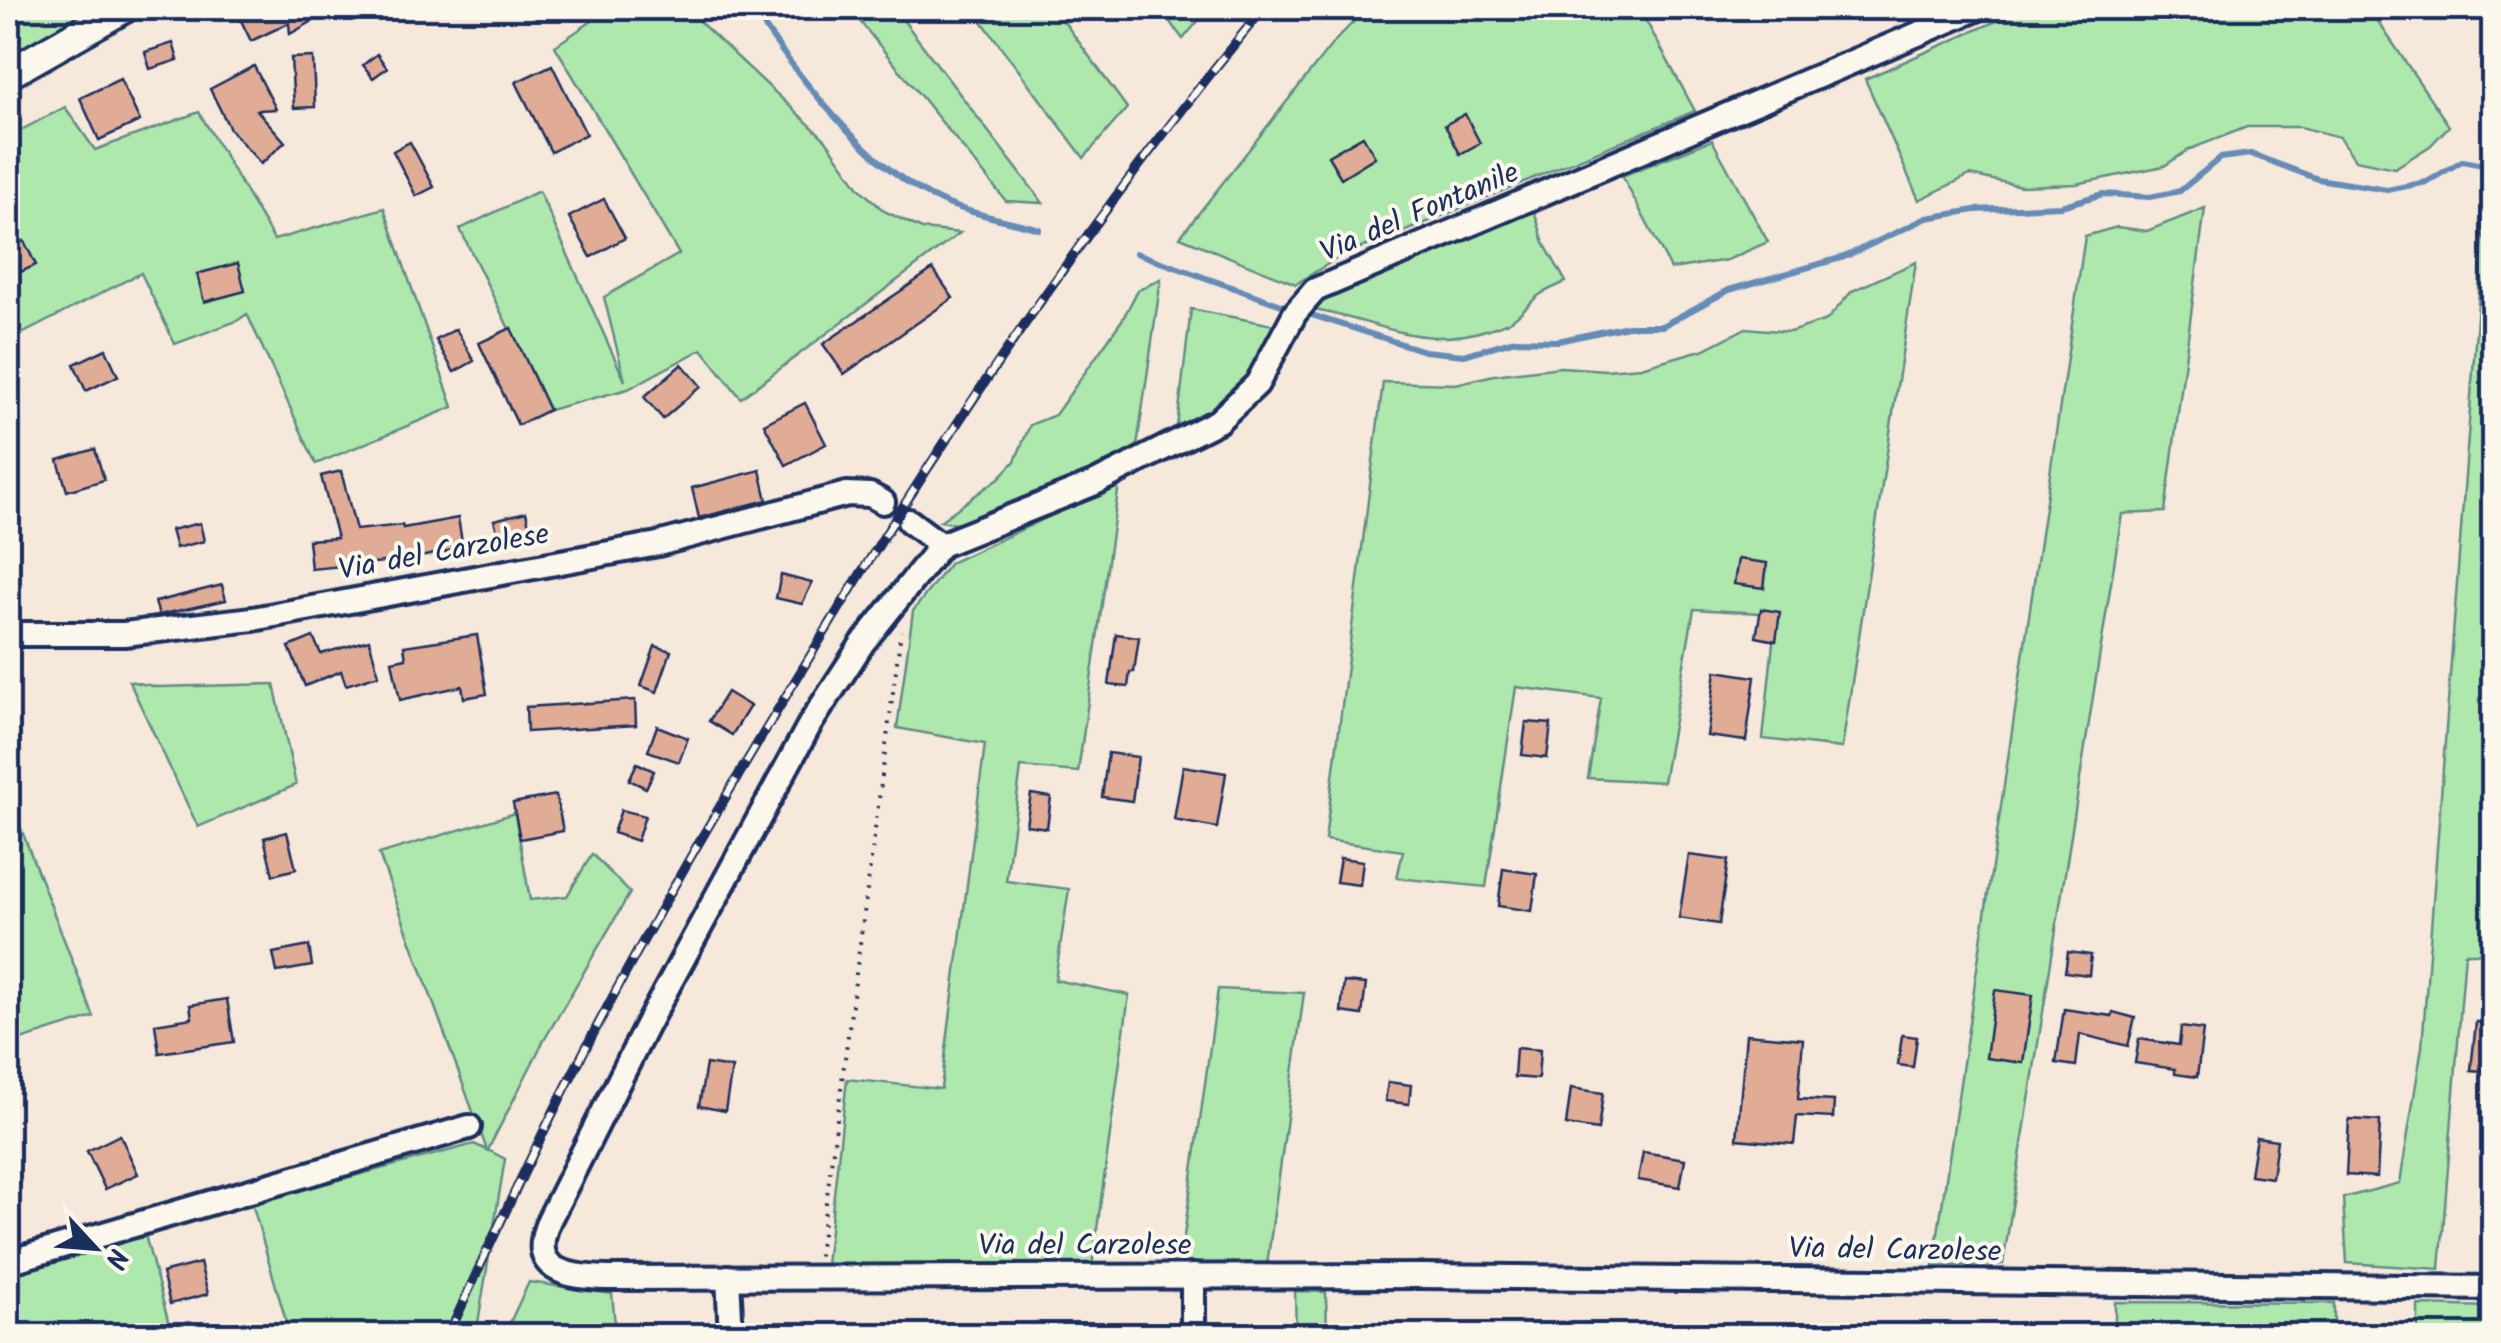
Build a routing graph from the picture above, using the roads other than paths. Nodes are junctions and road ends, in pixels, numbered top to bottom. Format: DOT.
graph roads {
  1 [pos="124,8"];
  2 [pos="1979,8"];
  3 [pos="8,74"];
  4 [pos="883,502"];
  5 [pos="909,521"];
  6 [pos="941,545"];
  7 [pos="8,634"];
  8 [pos="469,1127"];
  9 [pos="8,1262"];
  10 [pos="1193,1276"];
  11 [pos="728,1277"];
  12 [pos="2494,1288"];
  13 [pos="730,1336"];
  14 [pos="1192,1336"];
  1 -- 3 [label="main road"];
  2 -- 6 [label="street, Via del Fontanile"];
  4 -- 7 [label="street, Via del Carzolese"];
  5 -- 6 [label="street"];
  6 -- 11 [label="street, Via del Carzolese"];
  8 -- 9 [label="street"];
  10 -- 11 [label="street, Via del Carzolese"];
  10 -- 12 [label="street, Via del Carzolese"];
  10 -- 14 [label="street"];
  11 -- 13 [label="street"];
}
